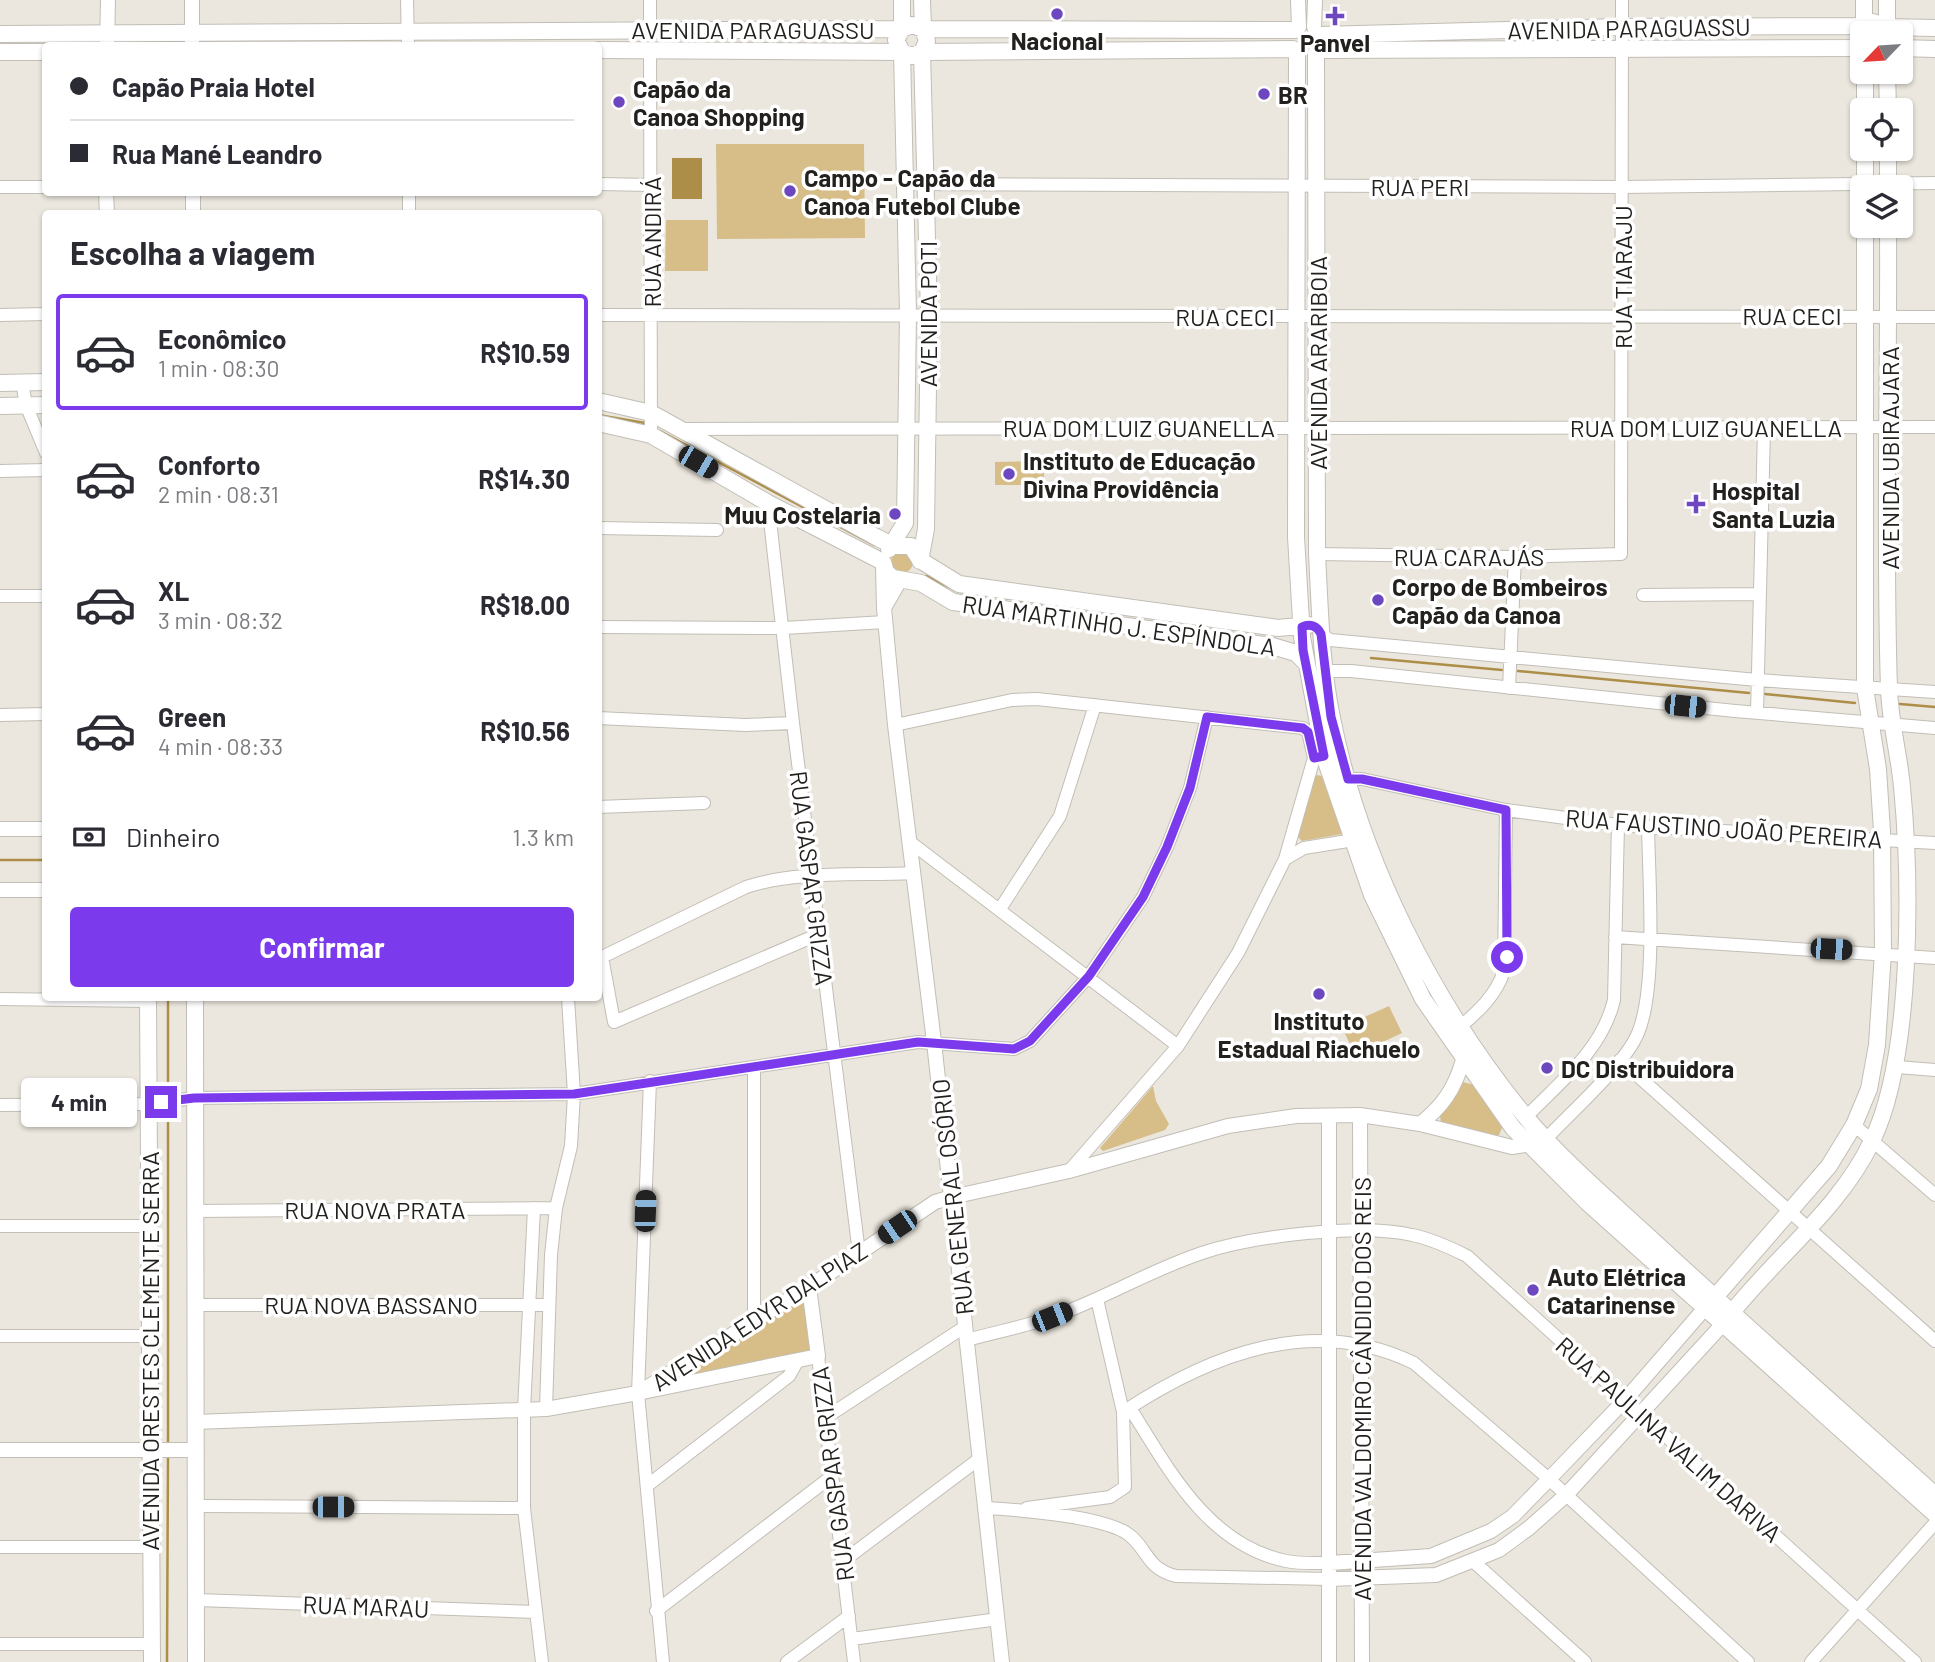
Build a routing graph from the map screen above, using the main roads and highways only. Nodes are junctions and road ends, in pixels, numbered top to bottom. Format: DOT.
graph roads {
  1 [pos="902,0"];
  2 [pos="922,0"];
  3 [pos="1864,0"];
  4 [pos="1887,0"];
  5 [pos="1864,21"];
  6 [pos="1888,21"];
  7 [pos="1850,26"];
  8 [pos="1935,28"];
  9 [pos="902,29"];
  10 [pos="923,29"];
  11 [pos="1913,29"];
  12 [pos="0,34"];
  13 [pos="408,37"];
  14 [pos="1311,37"];
  15 [pos="192,39"];
  16 [pos="107,40"];
  17 [pos="1850,47"];
  18 [pos="1913,48"];
  19 [pos="1935,48"];
  20 [pos="602,50"];
  21 [pos="1295,51"];
  22 [pos="0,52"];
  23 [pos="42,52"];
  24 [pos="902,52"];
  25 [pos="922,52"];
  26 [pos="1865,238"];
  27 [pos="1888,238"];
  28 [pos="1295,264"];
  29 [pos="1317,264"];
  30 [pos="42,382"];
  31 [pos="0,383"];
  32 [pos="1317,395"];
  33 [pos="1296,396"];
  34 [pos="602,402"];
  35 [pos="42,405"];
  36 [pos="0,406"];
  37 [pos="602,424"];
  38 [pos="1296,501"];
  39 [pos="1317,502"];
  40 [pos="1296,537"];
  41 [pos="1317,537"];
  42 [pos="894,545"];
  43 [pos="920,560"];
  44 [pos="883,564"];
  45 [pos="902,580"];
  46 [pos="1302,627"];
  47 [pos="1321,634"];
  48 [pos="1306,663"];
  49 [pos="1325,671"];
  50 [pos="148,1001"];
  51 [pos="195,1001"];
  52 [pos="1539,1143"];
  53 [pos="1710,1303"];
  54 [pos="1727,1318"];
  55 [pos="1935,1496"];
  56 [pos="1935,1514"];
  57 [pos="152,1662"];
  58 [pos="197,1662"];
  1 -- 9 [label="main road, AVENIDA POTI"];
  2 -- 10 [label="main road, AVENIDA POTI"];
  3 -- 5 [label="main road"];
  4 -- 6 [label="main road"];
  7 -- 14 [label="main road, AVENIDA PARAGUASSU"];
  8 -- 11 [label="main road, AVENIDA PARAGUASSU"];
  9 -- 10 [label="main road, AVENIDA PARAGUASSU"];
  9 -- 13 [label="main road, AVENIDA PARAGUASSU"];
  9 -- 24 [label="main road, AVENIDA POTI"];
  10 -- 14 [label="main road, AVENIDA PARAGUASSU"];
  10 -- 25 [label="main road, AVENIDA POTI"];
  12 -- 16 [label="main road, AVENIDA PARAGUASSU"];
  13 -- 15 [label="main road, AVENIDA PARAGUASSU"];
  14 -- 17 [label="main road, AVENIDA PARAGUASSU"];
  14 -- 21 [label="main road, AVENIDA ARARIBOIA"];
  14 -- 21 [label="main road, AVENIDA PARAGUASSU"];
  14 -- 29 [label="main road, AVENIDA ARARIBOIA"];
  15 -- 16 [label="main road, AVENIDA PARAGUASSU"];
  18 -- 19 [label="main road"];
  20 -- 24 [label="main road, AVENIDA PARAGUASSU"];
  21 -- 25 [label="main road, AVENIDA PARAGUASSU"];
  21 -- 28 [label="main road, AVENIDA ARARIBOIA"];
  22 -- 23 [label="main road"];
  24 -- 25 [label="main road, AVENIDA PARAGUASSU"];
  24 -- 42 [label="main road, AVENIDA POTI"];
  25 -- 43 [label="main road, AVENIDA POTI"];
  26 -- 53 [label="main road, AVENIDA UBIRAJARA"];
  27 -- 54 [label="main road, AVENIDA UBIRAJARA"];
  28 -- 29 [label="main road"];
  28 -- 33 [label="main road, AVENIDA ARARIBOIA"];
  29 -- 32 [label="main road, AVENIDA ARARIBOIA"];
  30 -- 31 [label="main road"];
  32 -- 33 [label="main road"];
  32 -- 39 [label="main road, AVENIDA ARARIBOIA"];
  33 -- 38 [label="main road, AVENIDA ARARIBOIA"];
  34 -- 42 [label="main road, RUA MARTINHO J. ESPÍNDOLA"];
  35 -- 36 [label="main road"];
  37 -- 44 [label="main road, RUA MARTINHO J. ESPÍNDOLA"];
  38 -- 39 [label="main road"];
  38 -- 40 [label="main road, AVENIDA ARARIBOIA"];
  39 -- 41 [label="main road, AVENIDA ARARIBOIA"];
  40 -- 41 [label="main road"];
  40 -- 46 [label="main road, AVENIDA ARARIBOIA"];
  41 -- 47 [label="main road, AVENIDA ARARIBOIA"];
  42 -- 43 [label="main road, RUA MARTINHO J. ESPÍNDOLA"];
  42 -- 44 [label="main road, AVENIDA POTI"];
  43 -- 45 [label="main road, AVENIDA POTI"];
  43 -- 46 [label="main road, RUA MARTINHO J. ESPÍNDOLA"];
  44 -- 45 [label="main road, RUA MARTINHO J. ESPÍNDOLA"];
  45 -- 48 [label="main road, RUA MARTINHO J. ESPÍNDOLA"];
  46 -- 47 [label="main road, RUA MARTINHO J. ESPÍNDOLA"];
  46 -- 48 [label="main road, AVENIDA ARARIBOIA"];
  47 -- 49 [label="main road, AVENIDA ARARIBOIA"];
  48 -- 49 [label="main road, RUA MARTINHO J. ESPÍNDOLA"];
  48 -- 52 [label="main road, AVENIDA ARARIBOIA"];
  49 -- 52 [label="main road, AVENIDA ARARIBOIA"];
  50 -- 57 [label="main road, AVENIDA ORESTES CLEMENTE SERRA"];
  51 -- 58 [label="main road, AVENIDA ORESTES CLEMENTE SERRA"];
  52 -- 53 [label="main road"];
  53 -- 54 [label="main road"];
  54 -- 55 [label="main road"];
  54 -- 56 [label="main road"];
}
